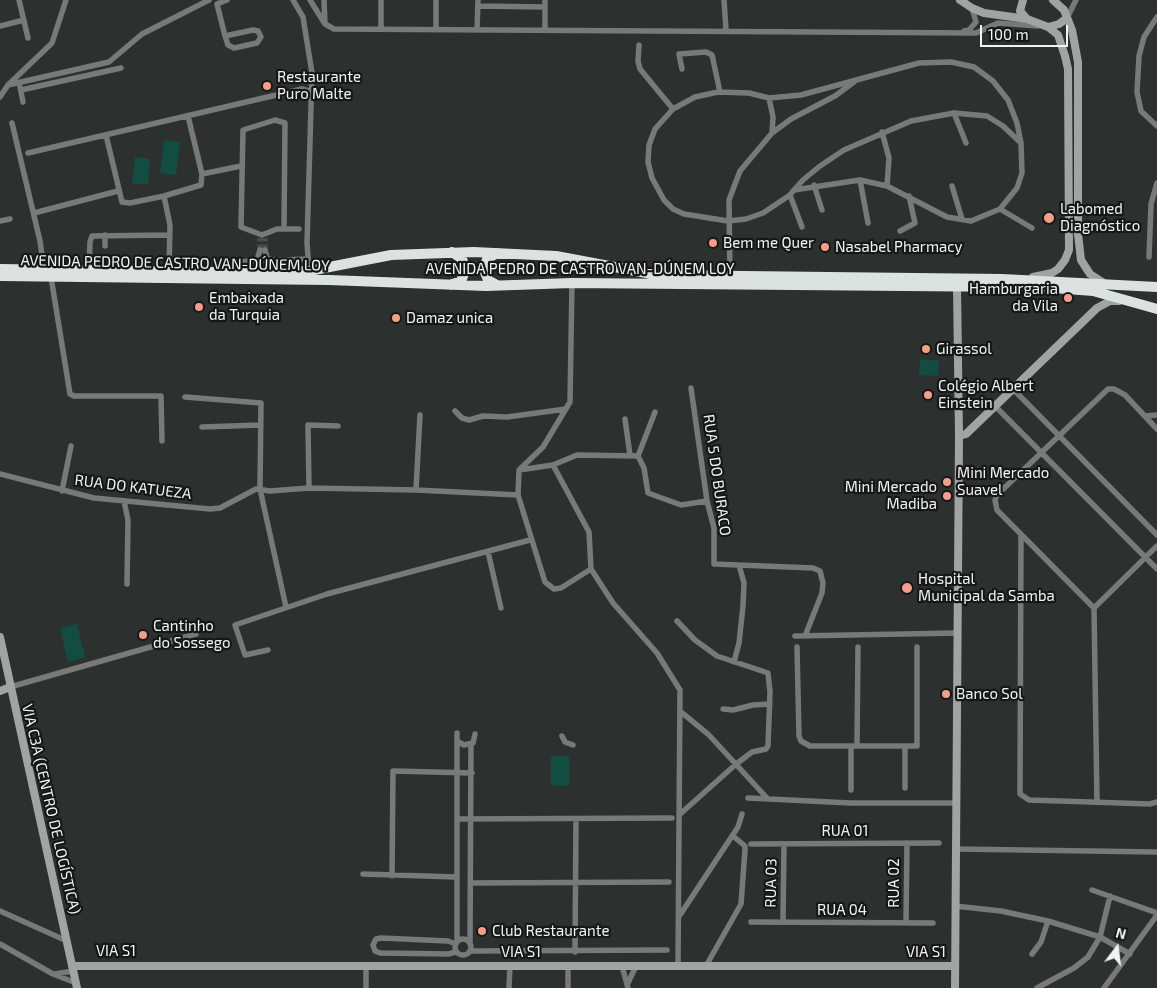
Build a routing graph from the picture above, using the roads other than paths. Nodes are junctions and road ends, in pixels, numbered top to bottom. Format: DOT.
graph roads {
  1 [pos="19,0"];
  2 [pos="66,0"];
  3 [pos="208,0"];
  4 [pos="227,0"];
  5 [pos="293,0"];
  6 [pos="381,0"];
  7 [pos="436,0"];
  8 [pos="724,0"];
  9 [pos="960,0"];
  10 [pos="1023,0"];
  11 [pos="1054,0"];
  12 [pos="1076,0"];
  13 [pos="324,1"];
  14 [pos="311,2"];
  15 [pos="478,3"];
  16 [pos="511,3"];
  17 [pos="544,3"];
  18 [pos="972,8"];
  19 [pos="1157,17"];
  20 [pos="1067,18"];
  21 [pos="1027,19"];
  22 [pos="24,20"];
  23 [pos="325,24"];
  24 [pos="0,26"];
  25 [pos="1048,27"];
  26 [pos="381,28"];
  27 [pos="436,29"];
  28 [pos="477,30"];
  29 [pos="545,30"];
  30 [pos="726,30"];
  31 [pos="961,32"];
  32 [pos="225,36"];
  33 [pos="28,38"];
  34 [pos="639,45"];
  35 [pos="121,68"];
  36 [pos="682,69"];
  37 [pos="855,81"];
  38 [pos="19,83"];
  39 [pos="8,85"];
  40 [pos="20,90"];
  41 [pos="312,92"];
  42 [pos="720,92"];
  43 [pos="0,97"];
  44 [pos="769,98"];
  45 [pos="23,102"];
  46 [pos="673,109"];
  47 [pos="954,113"];
  48 [pos="188,116"];
  49 [pos="12,123"];
  50 [pos="1157,126"];
  51 [pos="882,132"];
  52 [pos="772,133"];
  53 [pos="106,135"];
  54 [pos="966,143"];
  55 [pos="1021,143"];
  56 [pos="28,153"];
  57 [pos="241,166"];
  58 [pos="202,174"];
  59 [pos="860,180"];
  60 [pos="1157,183"];
  61 [pos="814,185"];
  62 [pos="887,186"];
  63 [pos="952,186"];
  64 [pos="118,191"];
  65 [pos="792,192"];
  66 [pos="164,196"];
  67 [pos="909,196"];
  68 [pos="1000,209"];
  69 [pos="822,210"];
  70 [pos="34,213"];
  71 [pos="10,219"];
  72 [pos="962,219"];
  73 [pos="728,220"];
  74 [pos="0,221"];
  75 [pos="868,223"];
  76 [pos="802,227"];
  77 [pos="1032,228"];
  78 [pos="284,229"];
  79 [pos="299,229"];
  80 [pos="900,231"];
  81 [pos="105,235"];
  82 [pos="169,235"];
  83 [pos="105,246"];
  84 [pos="448,252"];
  85 [pos="499,252"];
  86 [pos="1149,258"];
  87 [pos="308,259"];
  88 [pos="254,261"];
  89 [pos="273,261"];
  90 [pos="0,269"];
  91 [pos="89,270"];
  92 [pos="169,271"];
  93 [pos="306,271"];
  94 [pos="215,272"];
  95 [pos="47,273"];
  96 [pos="0,276"];
  97 [pos="730,277"];
  98 [pos="1021,279"];
  99 [pos="572,283"];
  100 [pos="448,286"];
  101 [pos="500,286"];
  102 [pos="957,286"];
  103 [pos="1120,286"];
  104 [pos="1157,287"];
  105 [pos="1140,304"];
  106 [pos="1157,309"];
  107 [pos="691,388"];
  108 [pos="1013,389"];
  109 [pos="185,397"];
  110 [pos="995,406"];
  111 [pos="566,408"];
  112 [pos="455,410"];
  113 [pos="655,412"];
  114 [pos="420,415"];
  115 [pos="1157,415"];
  116 [pos="1145,416"];
  117 [pos="625,419"];
  118 [pos="261,425"];
  119 [pos="338,426"];
  120 [pos="202,427"];
  121 [pos="1157,429"];
  122 [pos="1058,435"];
  123 [pos="959,436"];
  124 [pos="162,441"];
  125 [pos="71,446"];
  126 [pos="1041,452"];
  127 [pos="630,455"];
  128 [pos="638,456"];
  129 [pos="554,465"];
  130 [pos="519,470"];
  131 [pos="0,474"];
  132 [pos="309,488"];
  133 [pos="260,489"];
  134 [pos="62,490"];
  135 [pos="416,490"];
  136 [pos="518,495"];
  137 [pos="124,501"];
  138 [pos="707,502"];
  139 [pos="1022,535"];
  140 [pos="1157,536"];
  141 [pos="530,540"];
  142 [pos="1157,546"];
  143 [pos="488,552"];
  144 [pos="1145,557"];
  145 [pos="739,565"];
  146 [pos="1157,569"];
  147 [pos="592,570"];
  148 [pos="127,584"];
  149 [pos="286,607"];
  150 [pos="501,608"];
  151 [pos="1094,608"];
  152 [pos="677,621"];
  153 [pos="958,633"];
  154 [pos="196,634"];
  155 [pos="795,636"];
  156 [pos="805,636"];
  157 [pos="0,637"];
  158 [pos="798,647"];
  159 [pos="858,647"];
  160 [pos="917,647"];
  161 [pos="268,650"];
  162 [pos="734,662"];
  163 [pos="10,687"];
  164 [pos="0,691"];
  165 [pos="770,704"];
  166 [pos="723,709"];
  167 [pos="680,711"];
  168 [pos="457,733"];
  169 [pos="475,734"];
  170 [pos="562,736"];
  171 [pos="457,741"];
  172 [pos="471,744"];
  173 [pos="573,745"];
  174 [pos="854,746"];
  175 [pos="905,746"];
  176 [pos="735,765"];
  177 [pos="458,772"];
  178 [pos="472,772"];
  179 [pos="905,788"];
  180 [pos="851,790"];
  181 [pos="748,798"];
  182 [pos="767,798"];
  183 [pos="1097,802"];
  184 [pos="1157,802"];
  185 [pos="956,803"];
  186 [pos="742,814"];
  187 [pos="679,815"];
  188 [pos="672,818"];
  189 [pos="457,819"];
  190 [pos="472,819"];
  191 [pos="576,819"];
  192 [pos="733,836"];
  193 [pos="939,843"];
  194 [pos="751,844"];
  195 [pos="784,844"];
  196 [pos="907,844"];
  197 [pos="956,849"];
  198 [pos="1157,852"];
  199 [pos="363,874"];
  200 [pos="392,876"];
  201 [pos="456,877"];
  202 [pos="669,882"];
  203 [pos="471,883"];
  204 [pos="575,883"];
  205 [pos="1092,890"];
  206 [pos="1110,896"];
  207 [pos="956,906"];
  208 [pos="0,911"];
  209 [pos="680,914"];
  210 [pos="1157,914"];
  211 [pos="1048,921"];
  212 [pos="751,922"];
  213 [pos="783,922"];
  214 [pos="906,922"];
  215 [pos="933,922"];
  216 [pos="1100,937"];
  217 [pos="67,941"];
  218 [pos="457,943"];
  219 [pos="0,944"];
  220 [pos="470,944"];
  221 [pos="667,950"];
  222 [pos="470,951"];
  223 [pos="456,952"];
  224 [pos="575,952"];
  225 [pos="1032,954"];
  226 [pos="1130,954"];
  227 [pos="366,965"];
  228 [pos="510,966"];
  229 [pos="568,966"];
  230 [pos="622,966"];
  231 [pos="636,966"];
  232 [pos="678,966"];
  233 [pos="706,966"];
  234 [pos="955,966"];
  235 [pos="73,968"];
  236 [pos="53,974"];
  237 [pos="628,985"];
  238 [pos="77,986"];
  239 [pos="366,988"];
  240 [pos="509,988"];
  241 [pos="568,988"];
  242 [pos="955,988"];
  243 [pos="1037,988"];
  244 [pos="1104,988"];
  1 -- 22 [label="street"];
  2 -- 39 [label="street"];
  3 -- 38 [label="street"];
  4 -- 32 [label="street"];
  5 -- 41 [label="street"];
  6 -- 26 [label="street"];
  7 -- 27 [label="street"];
  8 -- 30 [label="street"];
  9 -- 18 [label="street"];
  10 -- 21 [label="street"];
  11 -- 20 [label="street"];
  12 -- 20 [label="street"];
  13 -- 14 [label="street"];
  13 -- 23 [label="street"];
  14 -- 23 [label="street"];
  15 -- 16 [label="street"];
  15 -- 28 [label="street"];
  16 -- 17 [label="street"];
  17 -- 29 [label="street"];
  18 -- 21 [label="street"];
  18 -- 31 [label="street"];
  19 -- 50 [label="street"];
  20 -- 25 [label="street"];
  20 -- 103 [label="street"];
  21 -- 25 [label="street"];
  22 -- 24 [label="street"];
  22 -- 33 [label="street"];
  23 -- 26 [label="street"];
  25 -- 31 [label="street"];
  25 -- 98 [label="street"];
  26 -- 27 [label="street"];
  27 -- 28 [label="street"];
  28 -- 29 [label="street"];
  29 -- 30 [label="street"];
  30 -- 31 [label="street"];
  32 -- 32 [label="street"];
  34 -- 46 [label="street"];
  35 -- 40 [label="street"];
  36 -- 42 [label="street"];
  37 -- 44 [label="street"];
  37 -- 52 [label="street"];
  37 -- 55 [label="street"];
  38 -- 39 [label="street"];
  38 -- 40 [label="street"];
  39 -- 43 [label="street"];
  40 -- 45 [label="street"];
  41 -- 48 [label="street"];
  41 -- 87 [label="street"];
  42 -- 44 [label="street"];
  42 -- 46 [label="street"];
  44 -- 52 [label="street"];
  46 -- 73 [label="street"];
  47 -- 51 [label="street"];
  47 -- 54 [label="street"];
  47 -- 55 [label="street"];
  48 -- 53 [label="street"];
  48 -- 58 [label="street"];
  49 -- 70 [label="street"];
  51 -- 62 [label="street"];
  51 -- 65 [label="street"];
  52 -- 73 [label="street"];
  53 -- 56 [label="street"];
  53 -- 64 [label="street"];
  55 -- 68 [label="street"];
  57 -- 58 [label="street"];
  57 -- 78 [label="street"];
  57 -- 78 [label="street"];
  58 -- 66 [label="street"];
  59 -- 61 [label="street"];
  59 -- 62 [label="street"];
  59 -- 75 [label="street"];
  60 -- 86 [label="street"];
  61 -- 65 [label="street"];
  61 -- 69 [label="street"];
  62 -- 67 [label="street"];
  63 -- 72 [label="street"];
  64 -- 66 [label="street"];
  64 -- 70 [label="street"];
  65 -- 73 [label="street"];
  65 -- 76 [label="street"];
  66 -- 82 [label="street"];
  67 -- 72 [label="street"];
  67 -- 80 [label="street"];
  68 -- 72 [label="street"];
  68 -- 77 [label="street"];
  70 -- 95 [label="street"];
  71 -- 74 [label="street"];
  73 -- 97 [label="street"];
  78 -- 79 [label="street"];
  81 -- 82 [label="street"];
  81 -- 83 [label="street"];
  81 -- 91 [label="street"];
  82 -- 92 [label="street"];
  84 -- 85 [label="highway, AVENIDA PEDRO DE CASTRO VAN-DÚNEM LOY"];
  84 -- 93 [label="highway, AVENIDA PEDRO DE CASTRO VAN-DÚNEM LOY"];
  84 -- 100 [label="highway"];
  85 -- 97 [label="highway, AVENIDA PEDRO DE CASTRO VAN-DÚNEM LOY"];
  85 -- 101 [label="highway"];
  87 -- 89 [label="street"];
  87 -- 93 [label="street"];
  88 -- 89 [label="street"];
  88 -- 89 [label="street"];
  88 -- 94 [label="street"];
  89 -- 93 [label="street"];
  90 -- 95 [label="highway, AVENIDA PEDRO DE CASTRO VAN-DÚNEM LOY"];
  91 -- 92 [label="highway, AVENIDA PEDRO DE CASTRO VAN-DÚNEM LOY"];
  91 -- 95 [label="highway, AVENIDA PEDRO DE CASTRO VAN-DÚNEM LOY"];
  92 -- 94 [label="highway, AVENIDA PEDRO DE CASTRO VAN-DÚNEM LOY"];
  93 -- 94 [label="highway, AVENIDA PEDRO DE CASTRO VAN-DÚNEM LOY"];
  95 -- 96 [label="highway, AVENIDA PEDRO DE CASTRO VAN-DÚNEM LOY"];
  95 -- 100 [label="highway, AVENIDA PEDRO DE CASTRO VAN-DÚNEM LOY"];
  95 -- 124 [label="street"];
  97 -- 98 [label="highway, AVENIDA PEDRO DE CASTRO VAN-DÚNEM LOY"];
  98 -- 103 [label="highway, AVENIDA PEDRO DE CASTRO VAN-DÚNEM LOY"];
  99 -- 101 [label="highway, AVENIDA PEDRO DE CASTRO VAN-DÚNEM LOY"];
  99 -- 102 [label="highway, AVENIDA PEDRO DE CASTRO VAN-DÚNEM LOY"];
  99 -- 111 [label="street"];
  100 -- 101 [label="highway, AVENIDA PEDRO DE CASTRO VAN-DÚNEM LOY"];
  102 -- 105 [label="highway, AVENIDA PEDRO DE CASTRO VAN-DÚNEM LOY"];
  102 -- 123 [label="street"];
  103 -- 104 [label="highway, AVENIDA PEDRO DE CASTRO VAN-DÚNEM LOY"];
  105 -- 106 [label="highway, AVENIDA PEDRO DE CASTRO VAN-DÚNEM LOY"];
  105 -- 108 [label="street"];
  107 -- 138 [label="street, RUA 5 DO BURACO"];
  108 -- 110 [label="street"];
  108 -- 122 [label="street"];
  109 -- 118 [label="street"];
  110 -- 123 [label="street"];
  110 -- 126 [label="street"];
  111 -- 112 [label="street"];
  111 -- 130 [label="street"];
  113 -- 128 [label="street"];
  114 -- 135 [label="street"];
  115 -- 116 [label="street"];
  116 -- 121 [label="street"];
  116 -- 122 [label="street"];
  117 -- 127 [label="street"];
  118 -- 120 [label="street"];
  118 -- 133 [label="street"];
  119 -- 132 [label="street"];
  122 -- 126 [label="street"];
  122 -- 140 [label="street"];
  123 -- 153 [label="street"];
  125 -- 134 [label="street"];
  126 -- 139 [label="street"];
  126 -- 144 [label="street"];
  127 -- 128 [label="street"];
  127 -- 129 [label="street"];
  128 -- 138 [label="street"];
  129 -- 130 [label="street"];
  129 -- 147 [label="street"];
  130 -- 136 [label="street"];
  131 -- 134 [label="street, RUA DO KATUEZA"];
  132 -- 133 [label="street, RUA DO KATUEZA"];
  132 -- 135 [label="street, RUA DO KATUEZA"];
  133 -- 137 [label="street, RUA DO KATUEZA"];
  133 -- 149 [label="street"];
  134 -- 137 [label="street, RUA DO KATUEZA"];
  135 -- 136 [label="street, RUA DO KATUEZA"];
  136 -- 141 [label="street"];
  137 -- 148 [label="street"];
  138 -- 145 [label="street, RUA 5 DO BURACO"];
  139 -- 151 [label="street"];
  139 -- 183 [label="street"];
  141 -- 143 [label="street"];
  141 -- 147 [label="street"];
  142 -- 144 [label="street"];
  143 -- 149 [label="street"];
  143 -- 150 [label="street"];
  144 -- 146 [label="street"];
  144 -- 151 [label="street"];
  145 -- 156 [label="street"];
  145 -- 162 [label="street"];
  147 -- 167 [label="street"];
  149 -- 161 [label="street"];
  151 -- 183 [label="street"];
  152 -- 162 [label="street"];
  153 -- 156 [label="street"];
  153 -- 185 [label="street"];
  154 -- 163 [label="street"];
  155 -- 156 [label="street"];
  157 -- 163 [label="street, VIA C3A (CENTRO DE LOGÍSTICA)"];
  158 -- 174 [label="street"];
  159 -- 174 [label="street"];
  160 -- 175 [label="street"];
  162 -- 165 [label="street"];
  163 -- 164 [label="street"];
  163 -- 217 [label="street, VIA C3A (CENTRO DE LOGÍSTICA)"];
  165 -- 166 [label="street"];
  165 -- 176 [label="street"];
  167 -- 176 [label="street"];
  167 -- 187 [label="street"];
  168 -- 171 [label="street"];
  169 -- 172 [label="street"];
  170 -- 173 [label="street"];
  171 -- 172 [label="street"];
  171 -- 177 [label="street"];
  172 -- 178 [label="street"];
  174 -- 175 [label="street"];
  174 -- 180 [label="street"];
  175 -- 179 [label="street"];
  176 -- 182 [label="street"];
  176 -- 187 [label="street"];
  177 -- 178 [label="street"];
  177 -- 189 [label="street"];
  177 -- 200 [label="street"];
  178 -- 190 [label="street"];
  181 -- 182 [label="street"];
  182 -- 185 [label="street"];
  183 -- 184 [label="street"];
  185 -- 197 [label="street"];
  186 -- 192 [label="street"];
  187 -- 209 [label="street"];
  188 -- 191 [label="street"];
  189 -- 190 [label="street"];
  189 -- 201 [label="street"];
  190 -- 191 [label="street"];
  190 -- 203 [label="street"];
  191 -- 204 [label="street"];
  192 -- 209 [label="street"];
  192 -- 233 [label="street"];
  193 -- 196 [label="street, RUA 01"];
  194 -- 195 [label="street, RUA 01"];
  195 -- 196 [label="street, RUA 01"];
  195 -- 213 [label="street, RUA 03"];
  196 -- 214 [label="street, RUA 02"];
  197 -- 198 [label="street"];
  197 -- 207 [label="street"];
  199 -- 200 [label="street"];
  200 -- 201 [label="street"];
  201 -- 218 [label="street"];
  202 -- 204 [label="street"];
  203 -- 204 [label="street"];
  203 -- 220 [label="street"];
  204 -- 224 [label="street"];
  205 -- 206 [label="street"];
  206 -- 210 [label="street"];
  206 -- 216 [label="street"];
  207 -- 211 [label="street"];
  207 -- 234 [label="street"];
  208 -- 217 [label="street"];
  209 -- 232 [label="street"];
  210 -- 226 [label="street"];
  211 -- 216 [label="street"];
  211 -- 225 [label="street"];
  212 -- 213 [label="street, RUA 04"];
  213 -- 214 [label="street, RUA 04"];
  214 -- 215 [label="street, RUA 04"];
  216 -- 226 [label="street"];
  216 -- 243 [label="street"];
  217 -- 235 [label="street, VIA C3A (CENTRO DE LOGÍSTICA)"];
  218 -- 220 [label="street"];
  218 -- 223 [label="street"];
  218 -- 223 [label="street"];
  219 -- 236 [label="street"];
  220 -- 222 [label="street"];
  221 -- 224 [label="street"];
  222 -- 223 [label="street"];
  222 -- 224 [label="street"];
  226 -- 244 [label="street"];
  227 -- 228 [label="street, VIA S1"];
  227 -- 235 [label="street, VIA S1"];
  227 -- 239 [label="street"];
  228 -- 229 [label="street, VIA S1"];
  228 -- 240 [label="street"];
  229 -- 230 [label="street, VIA S1"];
  229 -- 241 [label="street"];
  230 -- 231 [label="street, VIA S1"];
  230 -- 237 [label="street"];
  231 -- 232 [label="street, VIA S1"];
  231 -- 237 [label="street"];
  232 -- 233 [label="street, VIA S1"];
  233 -- 234 [label="street, VIA S1"];
  234 -- 242 [label="street"];
  235 -- 236 [label="street"];
  235 -- 238 [label="street, VIA C3A (CENTRO DE LOGÍSTICA)"];
  236 -- 238 [label="street"];
}
